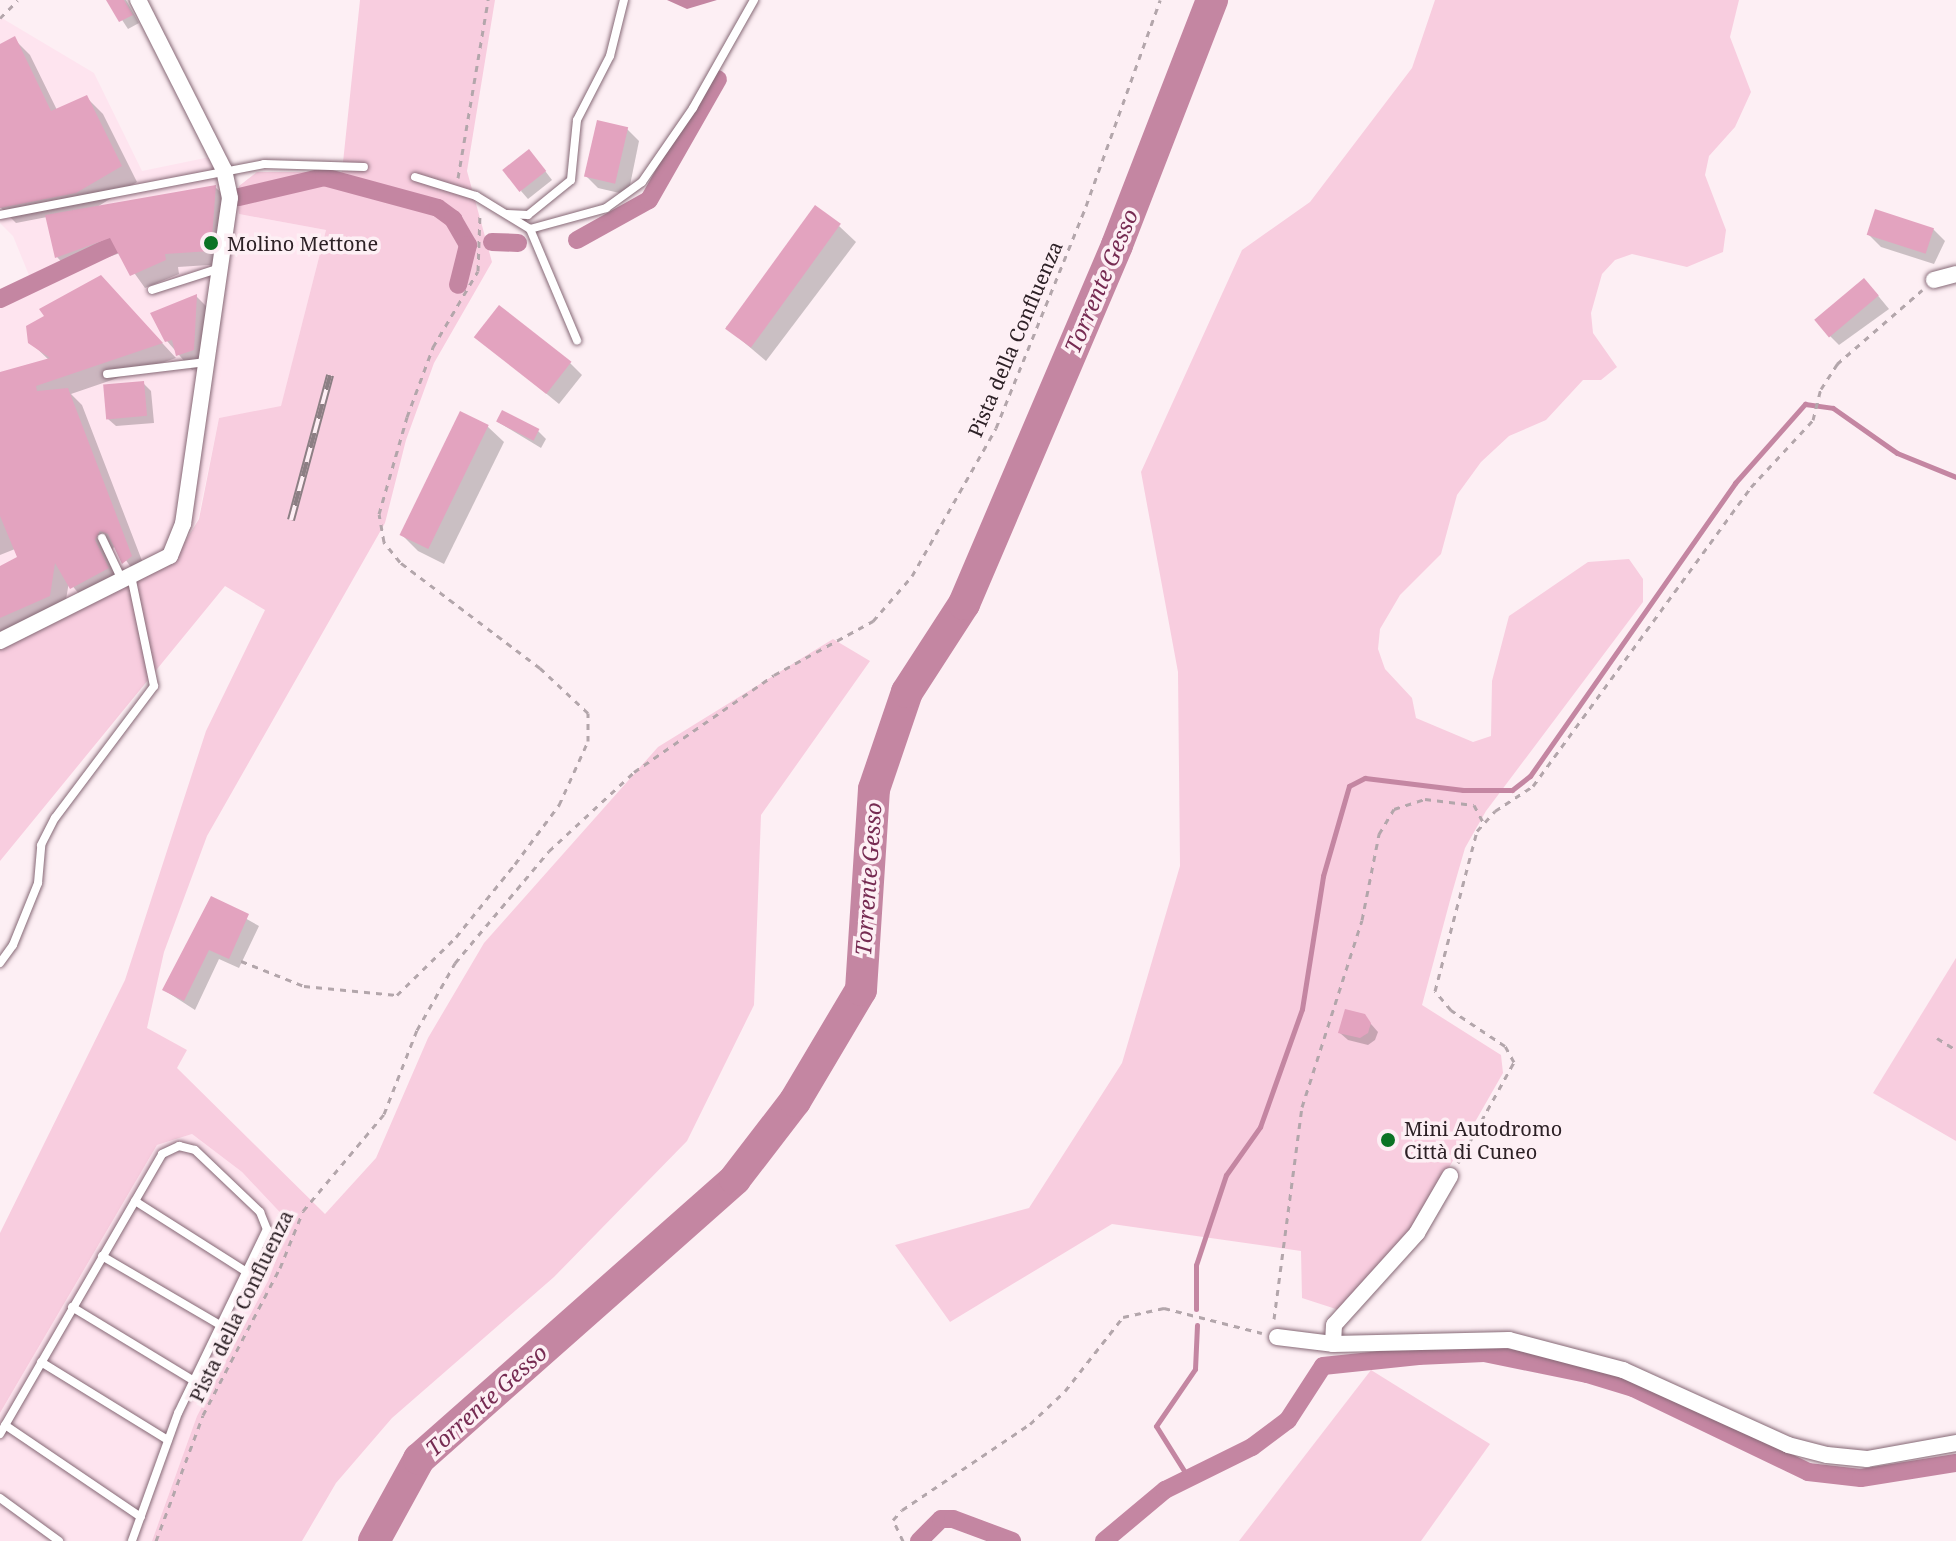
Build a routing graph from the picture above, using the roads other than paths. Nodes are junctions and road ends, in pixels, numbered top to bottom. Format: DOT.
graph roads {
  1 [pos="138,0"];
  2 [pos="624,0"];
  3 [pos="754,0"];
  4 [pos="364,167"];
  5 [pos="224,170"];
  6 [pos="415,177"];
  7 [pos="507,214"];
  8 [pos="0,215"];
  9 [pos="530,229"];
  10 [pos="217,269"];
  11 [pos="1956,274"];
  12 [pos="1934,280"];
  13 [pos="152,290"];
  14 [pos="577,340"];
  15 [pos="206,362"];
  16 [pos="107,374"];
  17 [pos="102,538"];
  18 [pos="126,578"];
  19 [pos="0,641"];
  20 [pos="0,963"];
  21 [pos="1450,1176"];
  22 [pos="135,1201"];
  23 [pos="102,1256"];
  24 [pos="248,1273"];
  25 [pos="72,1307"];
  26 [pos="222,1326"];
  27 [pos="1274,1336"];
  28 [pos="1333,1344"];
  29 [pos="41,1362"];
  30 [pos="194,1381"];
  31 [pos="2,1429"];
  32 [pos="168,1440"];
  33 [pos="1956,1443"];
  34 [pos="0,1498"];
  35 [pos="141,1517"];
  36 [pos="59,1541"];
  37 [pos="132,1541"];
  1 -- 5 [label="street"];
  2 -- 7 [label="lane"];
  3 -- 9 [label="lane"];
  4 -- 5 [label="lane"];
  5 -- 8 [label="lane"];
  5 -- 10 [label="street"];
  6 -- 7 [label="lane"];
  7 -- 9 [label="lane"];
  9 -- 14 [label="lane"];
  10 -- 13 [label="lane"];
  10 -- 15 [label="street"];
  11 -- 12 [label="street"];
  15 -- 16 [label="lane"];
  15 -- 18 [label="street"];
  17 -- 18 [label="lane"];
  18 -- 19 [label="street"];
  18 -- 20 [label="lane"];
  21 -- 28 [label="street"];
  22 -- 23 [label="lane"];
  22 -- 24 [label="lane"];
  22 -- 24 [label="lane"];
  23 -- 25 [label="lane"];
  23 -- 26 [label="lane"];
  24 -- 26 [label="lane"];
  25 -- 29 [label="lane"];
  25 -- 30 [label="lane"];
  26 -- 30 [label="lane"];
  27 -- 28 [label="street"];
  28 -- 33 [label="street"];
  29 -- 31 [label="lane"];
  29 -- 32 [label="lane"];
  30 -- 32 [label="lane"];
  31 -- 35 [label="lane"];
  32 -- 35 [label="lane"];
  34 -- 36 [label="lane"];
  35 -- 37 [label="lane"];
}
